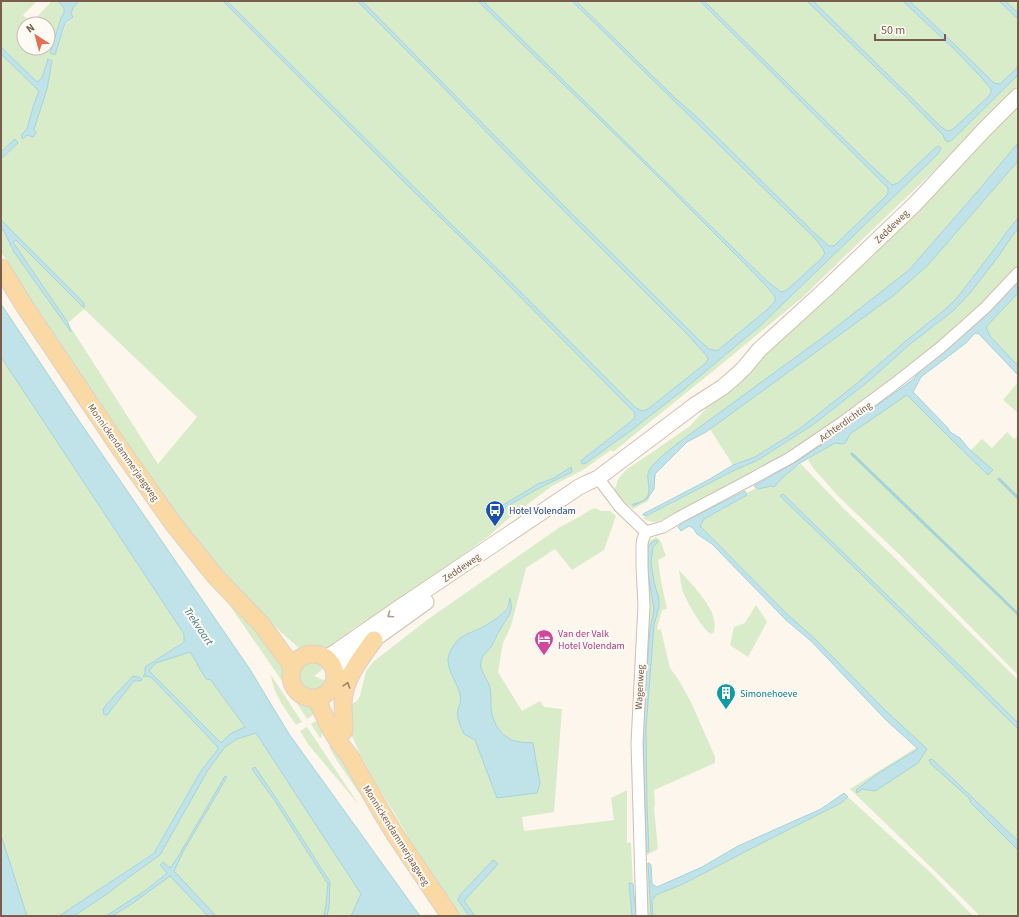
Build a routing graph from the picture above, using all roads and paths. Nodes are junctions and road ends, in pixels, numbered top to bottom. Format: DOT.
graph roads {
  1 [pos="1018,96"];
  2 [pos="1,268"];
  3 [pos="1018,273"];
  4 [pos="598,478"];
  5 [pos="646,532"];
  6 [pos="374,640"];
  7 [pos="297,661"];
  8 [pos="330,663"];
  9 [pos="322,695"];
  10 [pos="344,732"];
  11 [pos="351,758"];
  12 [pos="448,914"];
  13 [pos="642,916"];
  1 -- 4 [label="main road, Zeddeweg"];
  2 -- 7 [label="main road, Monnickendammerjaagweg"];
  3 -- 5 [label="street, Achterdichting"];
  4 -- 5 [label="street"];
  4 -- 6 [label="main road, Zeddeweg"];
  4 -- 8 [label="main road, Zeddeweg, one-way"];
  5 -- 13 [label="street, Wagenweg"];
  6 -- 8 [label="main road, Zeddeweg"];
  10 -- 6 [label="main road, one-way"];
  7 -- 8 [label="main road"];
  7 -- 9 [label="main road"];
  8 -- 9 [label="main road"];
  9 -- 10 [label="main road, Monnickendammerjaagweg"];
  9 -- 11 [label="main road, Monnickendammerjaagweg"];
  10 -- 11 [label="main road, Monnickendammerjaagweg"];
  11 -- 12 [label="main road, Monnickendammerjaagweg"];
}
